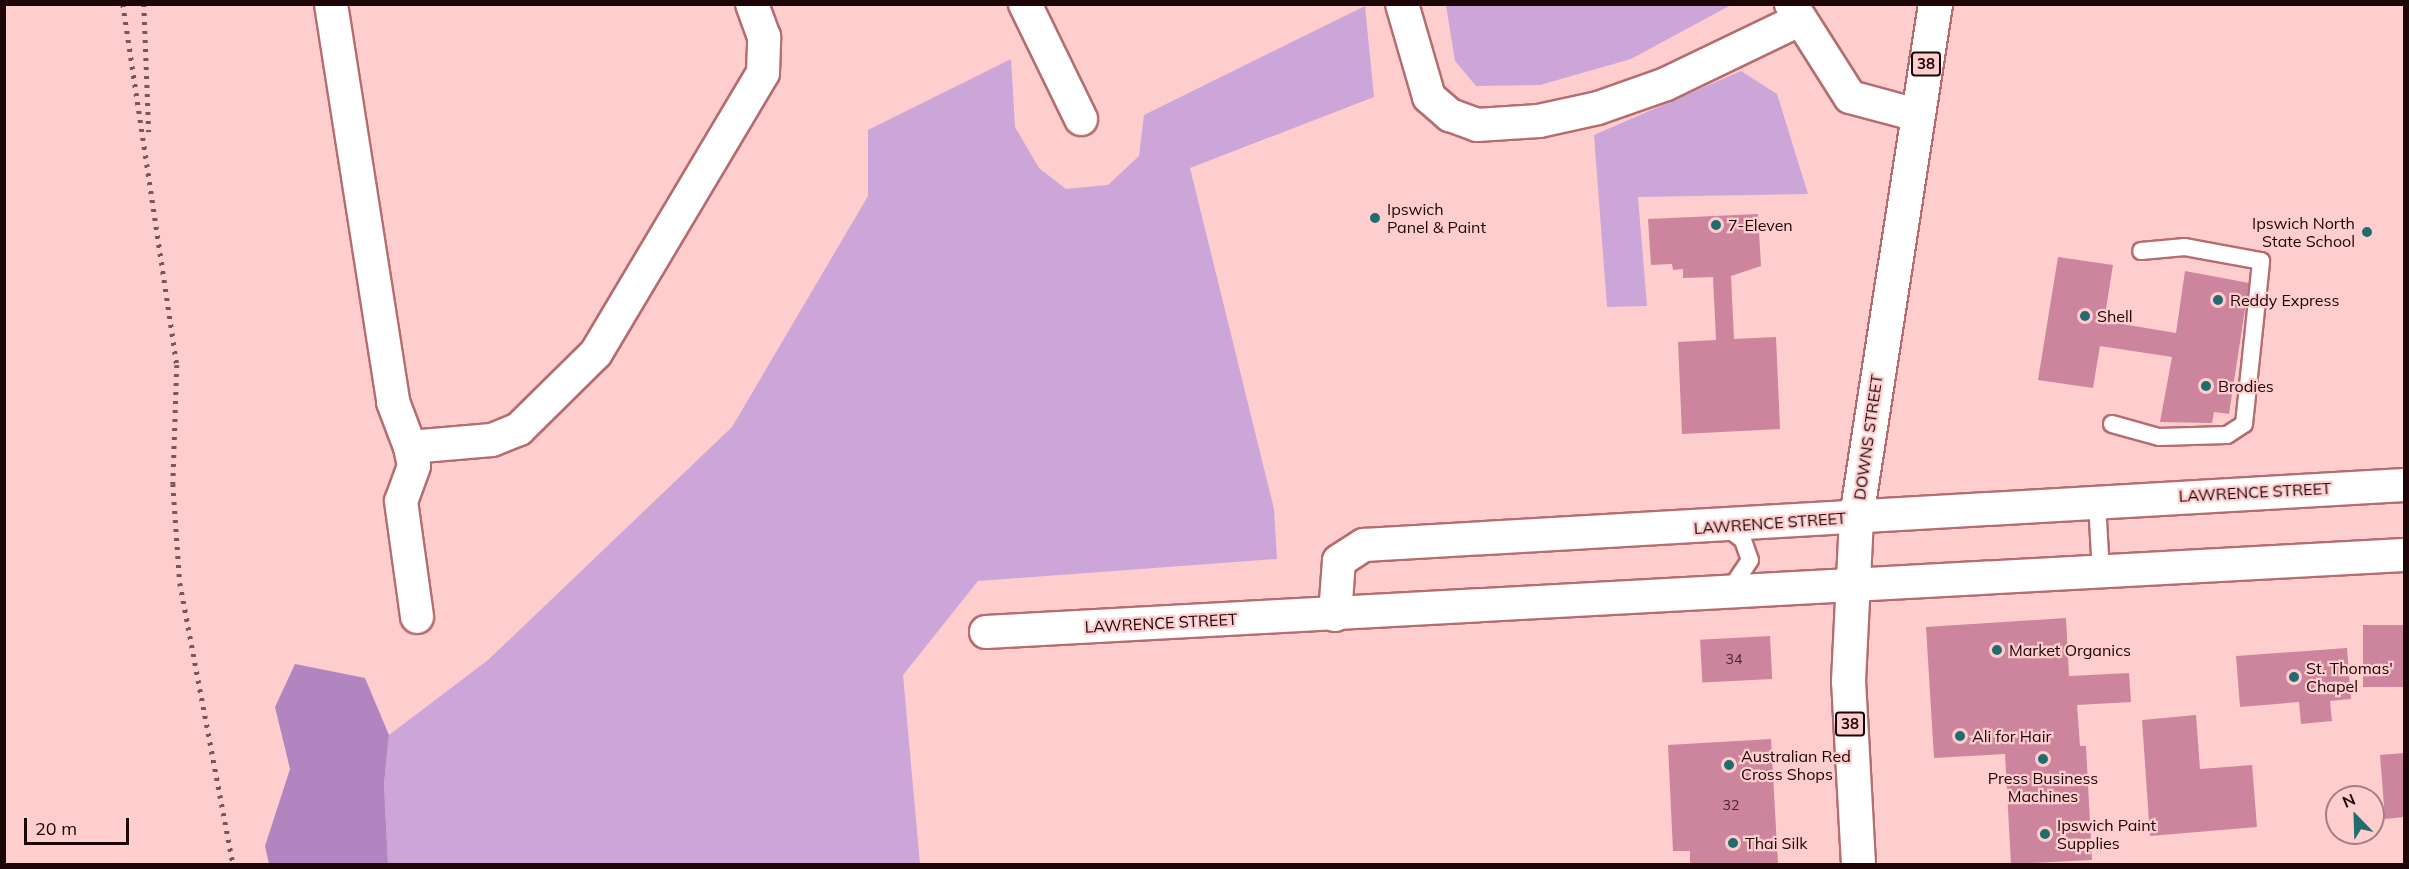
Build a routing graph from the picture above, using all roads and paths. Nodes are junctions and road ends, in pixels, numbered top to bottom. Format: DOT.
graph roads {
  1 [pos="331,4"];
  2 [pos="752,4"];
  3 [pos="1025,4"];
  4 [pos="1402,4"];
  5 [pos="1936,7"];
  6 [pos="1795,12"];
  7 [pos="1917,115"];
  8 [pos="1081,119"];
  9 [pos="2141,251"];
  10 [pos="2112,424"];
  11 [pos="410,447"];
  12 [pos="2404,485"];
  13 [pos="2097,502"];
  14 [pos="1856,517"];
  15 [pos="1725,526"];
  16 [pos="2404,555"];
  17 [pos="2101,573"];
  18 [pos="1851,584"];
  19 [pos="1730,591"];
  20 [pos="1335,615"];
  21 [pos="417,617"];
  22 [pos="986,632"];
  23 [pos="1858,864"];
  1 -- 11 [label="street"];
  2 -- 11 [label="street"];
  3 -- 8 [label="street"];
  4 -- 6 [label="street"];
  5 -- 7 [label="main road, DOWNS STREET / 38"];
  6 -- 7 [label="street"];
  7 -- 14 [label="main road, DOWNS STREET / 38"];
  9 -- 10 [label="lane"];
  11 -- 21 [label="street"];
  12 -- 13 [label="street, LAWRENCE STREET"];
  13 -- 14 [label="street, LAWRENCE STREET"];
  13 -- 17 [label="lane"];
  14 -- 15 [label="street, LAWRENCE STREET"];
  14 -- 18 [label="main road, DOWNS STREET / 38"];
  15 -- 19 [label="lane"];
  15 -- 20 [label="street, LAWRENCE STREET"];
  16 -- 17 [label="street, LAWRENCE STREET"];
  17 -- 18 [label="street, LAWRENCE STREET"];
  18 -- 19 [label="street, LAWRENCE STREET"];
  18 -- 23 [label="main road, DOWNS STREET / 38"];
  19 -- 20 [label="street, LAWRENCE STREET"];
  20 -- 22 [label="street, LAWRENCE STREET"];
}
